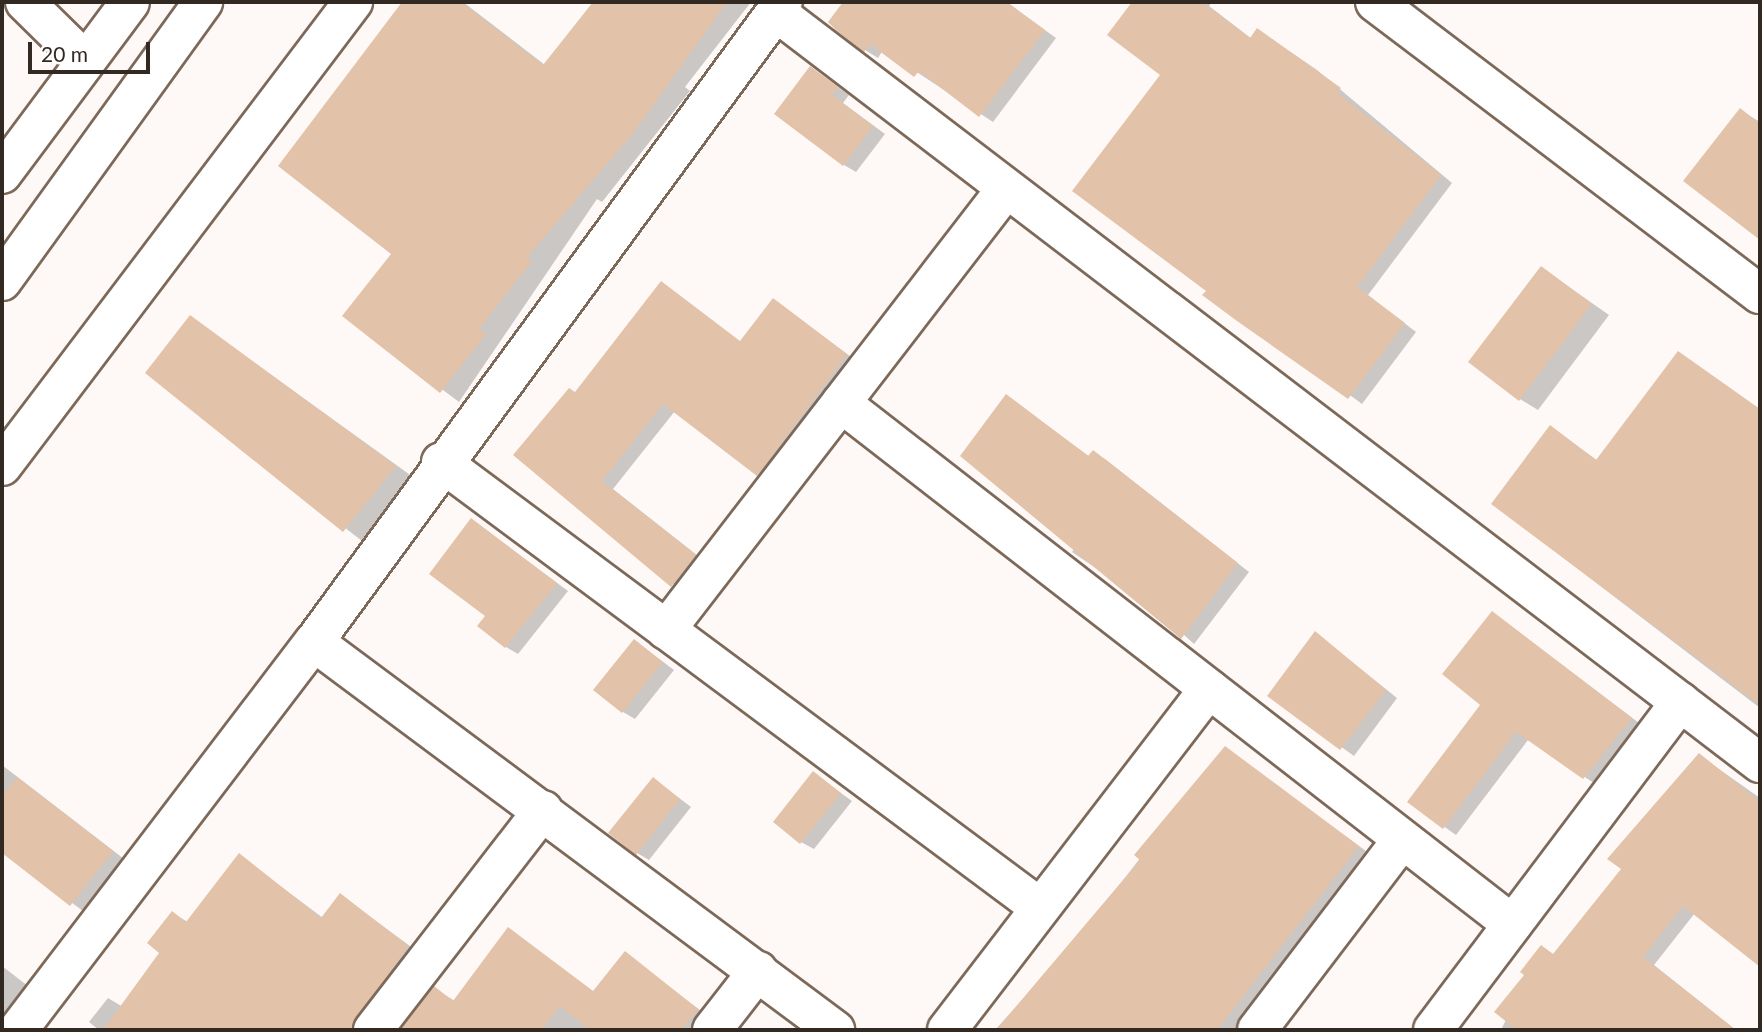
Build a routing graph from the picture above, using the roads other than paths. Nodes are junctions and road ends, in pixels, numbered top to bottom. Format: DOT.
graph roads {
  1 [pos="25,2"];
  2 [pos="130,2"];
  3 [pos="203,2"];
  4 [pos="353,2"];
  5 [pos="1375,2"];
  6 [pos="779,7"];
  7 [pos="85,61"];
  8 [pos="2,174"];
  9 [pos="1006,189"];
  10 [pos="2,281"];
  11 [pos="1760,293"];
  12 [pos="841,404"];
  13 [pos="441,462"];
  14 [pos="2,466"];
  15 [pos="666,630"];
  16 [pos="314,642"];
  17 [pos="1209,689"];
  18 [pos="1680,702"];
  19 [pos="1760,763"];
  20 [pos="543,810"];
  21 [pos="1402,839"];
  22 [pos="1039,906"];
  23 [pos="1512,924"];
  24 [pos="758,971"];
  25 [pos="18,1030"];
  26 [pos="373,1030"];
  27 [pos="712,1030"];
  28 [pos="835,1030"];
  29 [pos="947,1030"];
  30 [pos="1257,1030"];
  31 [pos="1433,1030"];
  1 -- 7 [label="street"];
  2 -- 7 [label="street"];
  3 -- 10 [label="street"];
  4 -- 14 [label="street"];
  5 -- 11 [label="street"];
  6 -- 9 [label="street"];
  6 -- 13 [label="street"];
  7 -- 8 [label="street"];
  9 -- 12 [label="street"];
  9 -- 18 [label="street"];
  12 -- 15 [label="street"];
  12 -- 17 [label="street"];
  13 -- 15 [label="street"];
  13 -- 16 [label="street"];
  15 -- 22 [label="street"];
  16 -- 20 [label="street"];
  16 -- 25 [label="street"];
  17 -- 21 [label="street"];
  17 -- 22 [label="street"];
  18 -- 19 [label="street"];
  18 -- 23 [label="street"];
  20 -- 24 [label="street"];
  20 -- 26 [label="street"];
  21 -- 23 [label="street"];
  21 -- 30 [label="street"];
  22 -- 29 [label="street"];
  23 -- 31 [label="street"];
  24 -- 27 [label="street"];
  24 -- 28 [label="street"];
}
